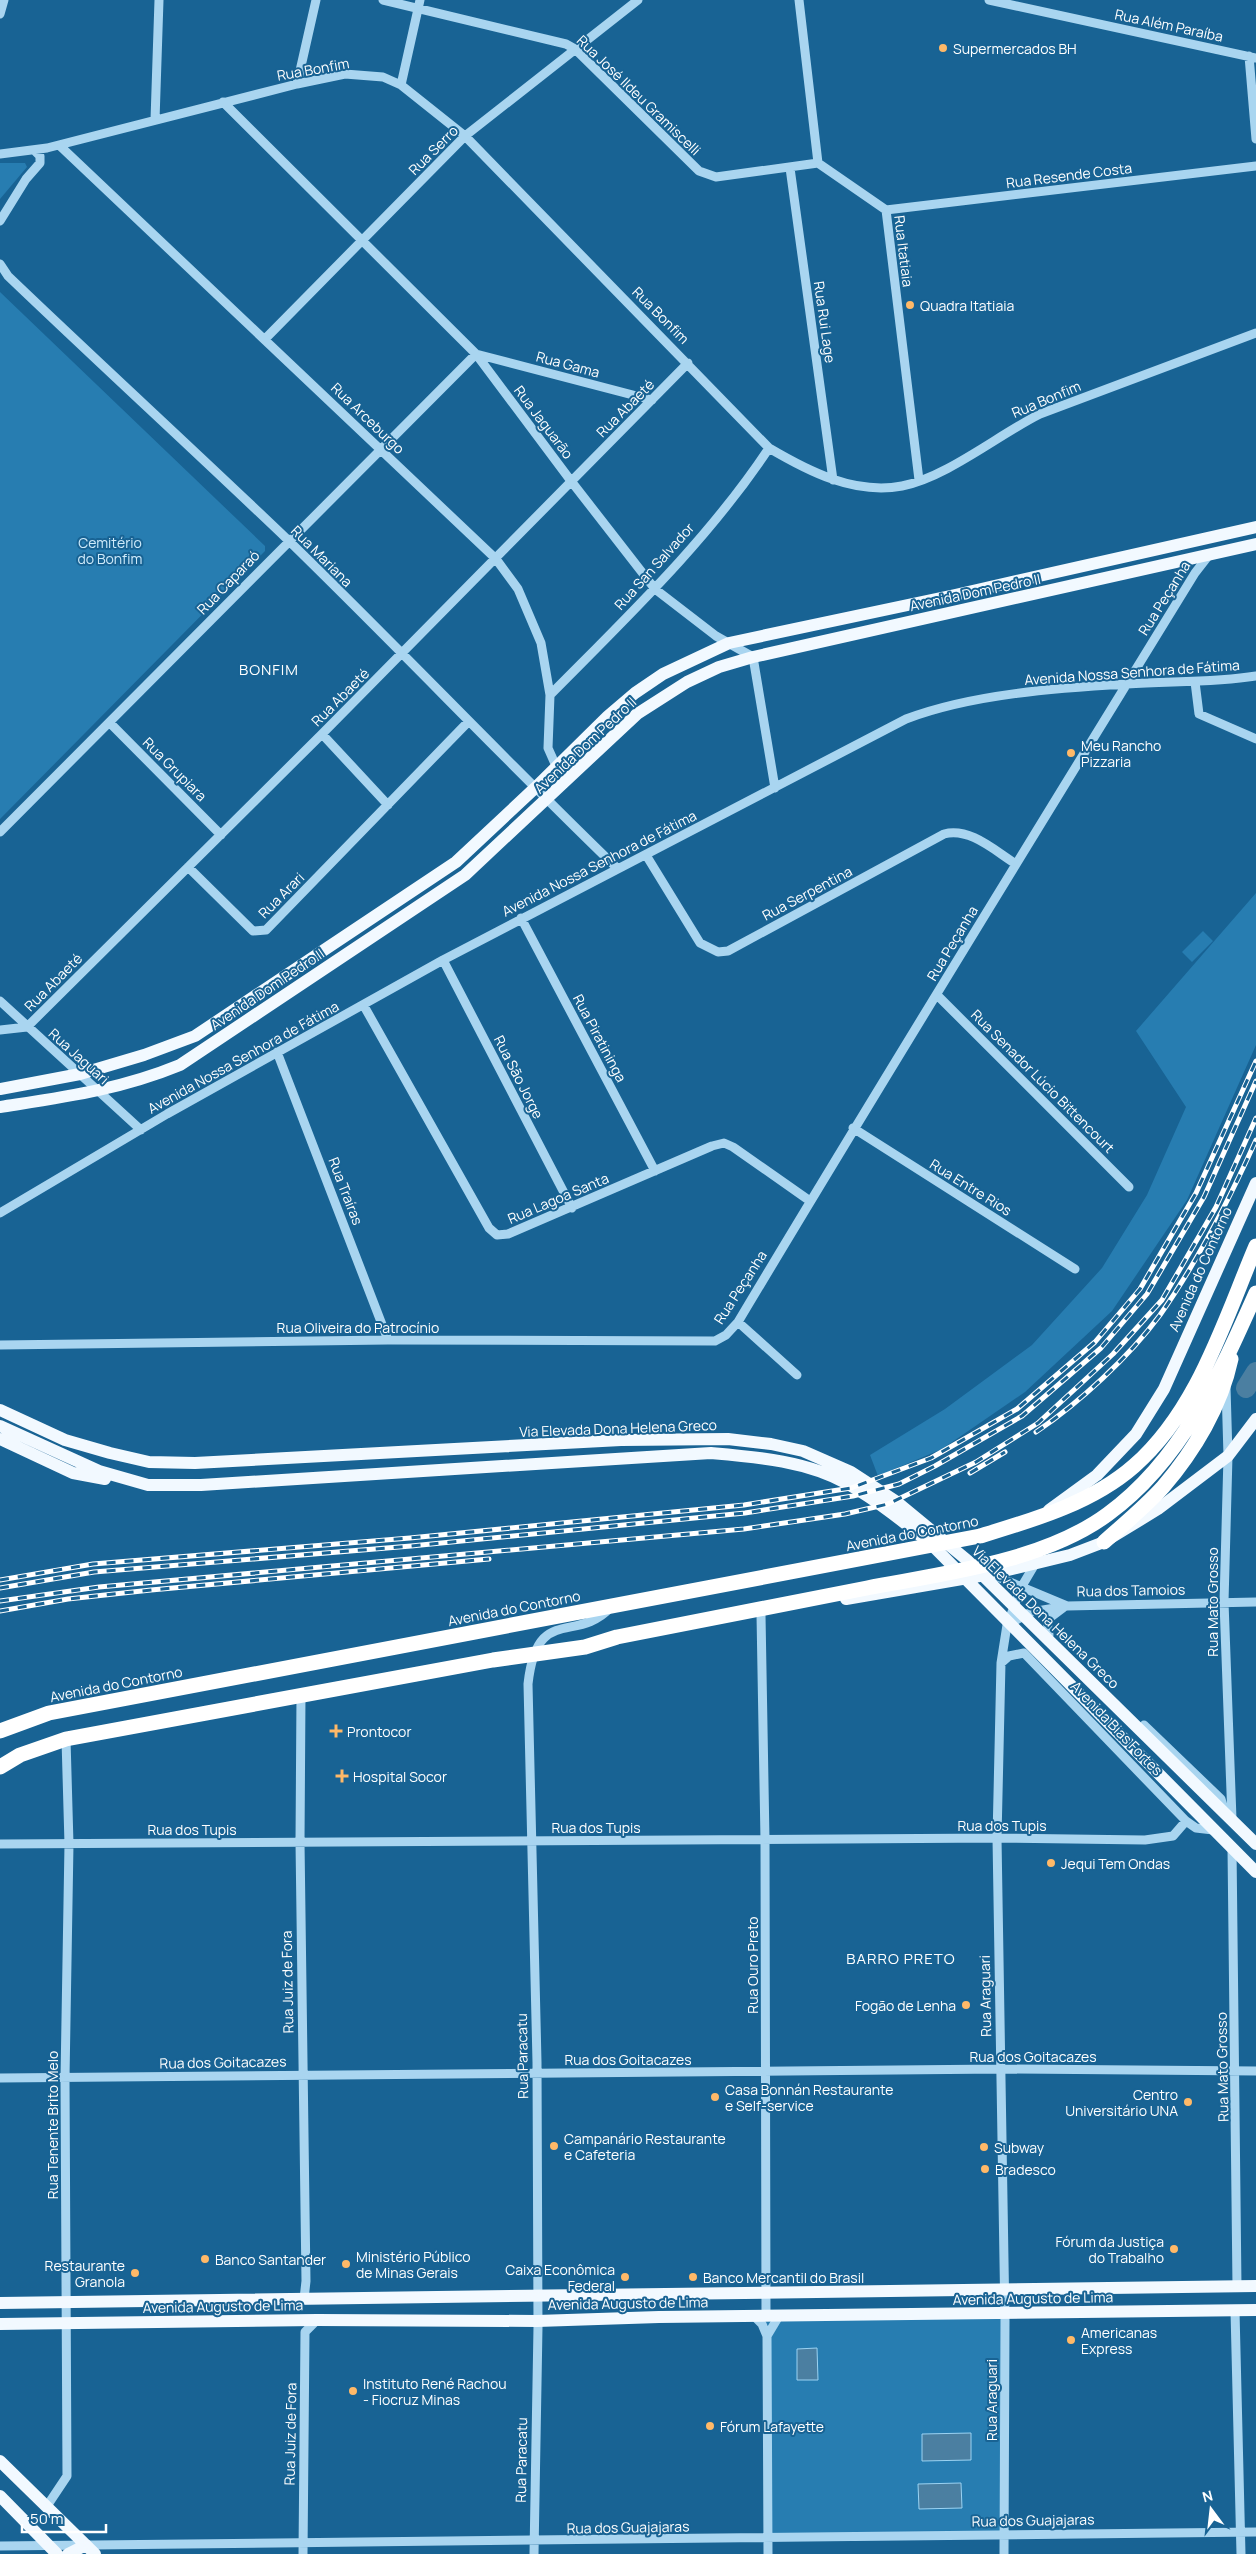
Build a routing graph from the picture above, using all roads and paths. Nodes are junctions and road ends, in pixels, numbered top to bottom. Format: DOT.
graph roads {
  1 [pos="4,0"];
  2 [pos="159,0"];
  3 [pos="316,0"];
  4 [pos="383,0"];
  5 [pos="638,0"];
  6 [pos="799,0"];
  7 [pos="989,0"];
  8 [pos="420,4"];
  9 [pos="1025,4"];
  10 [pos="0,14"];
  11 [pos="575,49"];
  12 [pos="1252,57"];
  13 [pos="297,84"];
  14 [pos="401,85"];
  15 [pos="223,102"];
  16 [pos="155,120"];
  17 [pos="465,136"];
  18 [pos="1256,139"];
  19 [pos="59,145"];
  20 [pos="35,151"];
  21 [pos="0,154"];
  22 [pos="818,163"];
  23 [pos="1256,166"];
  24 [pos="790,168"];
  25 [pos="886,210"];
  26 [pos="0,221"];
  27 [pos="363,242"];
  28 [pos="1,266"];
  29 [pos="1256,333"];
  30 [pos="266,339"];
  31 [pos="476,354"];
  32 [pos="688,363"];
  33 [pos="652,400"];
  34 [pos="769,448"];
  35 [pos="381,450"];
  36 [pos="833,480"];
  37 [pos="919,480"];
  38 [pos="571,482"];
  39 [pos="1256,527"];
  40 [pos="288,540"];
  41 [pos="1256,544"];
  42 [pos="1209,555"];
  43 [pos="496,559"];
  44 [pos="655,588"];
  45 [pos="729,643"];
  46 [pos="402,654"];
  47 [pos="753,657"];
  48 [pos="1256,676"];
  49 [pos="1195,682"];
  50 [pos="1127,684"];
  51 [pos="550,695"];
  52 [pos="468,722"];
  53 [pos="110,723"];
  54 [pos="322,734"];
  55 [pos="1256,739"];
  56 [pos="556,766"];
  57 [pos="535,788"];
  58 [pos="774,788"];
  59 [pos="547,801"];
  60 [pos="388,805"];
  61 [pos="0,832"];
  62 [pos="221,835"];
  63 [pos="646,854"];
  64 [pos="1016,864"];
  65 [pos="188,867"];
  66 [pos="618,868"];
  67 [pos="521,918"];
  68 [pos="443,960"];
  69 [pos="937,995"];
  70 [pos="0,1001"];
  71 [pos="364,1006"];
  72 [pos="27,1027"];
  73 [pos="0,1030"];
  74 [pos="277,1052"];
  75 [pos="80,1074"];
  76 [pos="0,1089"];
  77 [pos="99,1092"];
  78 [pos="0,1107"];
  79 [pos="853,1128"];
  80 [pos="141,1130"];
  81 [pos="655,1171"];
  82 [pos="1256,1183"];
  83 [pos="1129,1187"];
  84 [pos="810,1202"];
  85 [pos="572,1208"];
  86 [pos="0,1213"];
  87 [pos="1256,1246"];
  88 [pos="1075,1269"];
  89 [pos="1256,1293"];
  90 [pos="738,1322"];
  91 [pos="388,1340"];
  92 [pos="715,1341"];
  93 [pos="1235,1341"];
  94 [pos="0,1346"];
  95 [pos="797,1375"];
  96 [pos="1226,1384"];
  97 [pos="0,1410"];
  98 [pos="1256,1419"];
  99 [pos="0,1426"];
  100 [pos="0,1440"];
  101 [pos="1228,1456"];
  102 [pos="849,1478"];
  103 [pos="148,1484"];
  104 [pos="1034,1520"];
  105 [pos="1104,1542"];
  106 [pos="1035,1564"];
  107 [pos="991,1574"];
  108 [pos="1022,1586"];
  109 [pos="1224,1602"];
  110 [pos="1256,1602"];
  111 [pos="1067,1606"];
  112 [pos="612,1607"];
  113 [pos="761,1614"];
  114 [pos="1007,1625"];
  115 [pos="1049,1635"];
  116 [pos="585,1647"];
  117 [pos="1024,1653"];
  118 [pos="533,1654"];
  119 [pos="1000,1663"];
  120 [pos="301,1696"];
  121 [pos="0,1731"];
  122 [pos="66,1740"];
  123 [pos="0,1767"];
  124 [pos="1206,1794"];
  125 [pos="1189,1804"];
  126 [pos="1228,1816"];
  127 [pos="1186,1821"];
  128 [pos="1213,1830"];
  129 [pos="1242,1830"];
  130 [pos="1256,1830"];
  131 [pos="997,1838"];
  132 [pos="765,1840"];
  133 [pos="300,1842"];
  134 [pos="531,1842"];
  135 [pos="0,1844"];
  136 [pos="69,1844"];
  137 [pos="1256,1844"];
  138 [pos="1232,1848"];
  139 [pos="1256,1872"];
  140 [pos="1001,2069"];
  141 [pos="1256,2070"];
  142 [pos="1236,2071"];
  143 [pos="766,2072"];
  144 [pos="537,2073"];
  145 [pos="302,2076"];
  146 [pos="0,2078"];
  147 [pos="65,2078"];
  148 [pos="1238,2286"];
  149 [pos="1256,2286"];
  150 [pos="1004,2289"];
  151 [pos="766,2292"];
  152 [pos="538,2297"];
  153 [pos="304,2299"];
  154 [pos="66,2302"];
  155 [pos="0,2303"];
  156 [pos="1256,2310"];
  157 [pos="1235,2311"];
  158 [pos="1005,2313"];
  159 [pos="766,2316"];
  160 [pos="318,2320"];
  161 [pos="537,2321"];
  162 [pos="0,2324"];
  163 [pos="66,2324"];
  164 [pos="767,2336"];
  165 [pos="0,2461"];
  166 [pos="0,2496"];
  167 [pos="48,2506"];
  168 [pos="1240,2532"];
  169 [pos="1256,2532"];
  170 [pos="1004,2534"];
  171 [pos="768,2539"];
  172 [pos="533,2541"];
  173 [pos="303,2543"];
  174 [pos="0,2546"];
  175 [pos="53,2550"];
  176 [pos="91,2550"];
  177 [pos="68,2554"];
  178 [pos="303,2554"];
  179 [pos="534,2554"];
  180 [pos="768,2554"];
  181 [pos="1004,2554"];
  182 [pos="1240,2554"];
  1 -- 10 [label="street"];
  2 -- 16 [label="street"];
  3 -- 13 [label="street"];
  4 -- 8 [label="street, Rua José Ildeu Gramiscelli"];
  5 -- 11 [label="street, Rua Serro"];
  6 -- 22 [label="street"];
  7 -- 9 [label="street, Rua Além Paraíba"];
  8 -- 11 [label="street, Rua José Ildeu Gramiscelli"];
  8 -- 14 [label="street"];
  9 -- 12 [label="street, Rua Além Paraíba"];
  11 -- 17 [label="street, Rua Serro"];
  11 -- 24 [label="street, Rua José Ildeu Gramiscelli"];
  12 -- 18 [label="street"];
  13 -- 14 [label="street, Rua Bonfim"];
  13 -- 15 [label="street, Rua Bonfim"];
  14 -- 17 [label="street, Rua Bonfim"];
  15 -- 16 [label="street, Rua Bonfim"];
  15 -- 27 [label="street, Rua Jaguarão"];
  16 -- 19 [label="street, Rua Bonfim"];
  17 -- 27 [label="street, Rua Serro"];
  17 -- 32 [label="street, Rua Bonfim"];
  19 -- 20 [label="street"];
  19 -- 30 [label="street, Rua Arceburgo"];
  20 -- 21 [label="street"];
  20 -- 26 [label="street"];
  22 -- 24 [label="street, Rua José Ildeu Gramiscelli"];
  22 -- 25 [label="street, Rua Itatiaia"];
  23 -- 25 [label="street, Rua Resende Costa"];
  24 -- 36 [label="street, Rua Rui Lage"];
  25 -- 37 [label="street, Rua Itatiaia"];
  27 -- 30 [label="street, Rua Serro"];
  27 -- 31 [label="street, Rua Jaguarão"];
  28 -- 40 [label="street, Rua Mariana"];
  29 -- 37 [label="street, Rua Bonfim"];
  30 -- 35 [label="street, Rua Arceburgo"];
  31 -- 33 [label="street, Rua Gama"];
  31 -- 35 [label="street, Rua Caparaó"];
  31 -- 38 [label="street, Rua Jaguarão"];
  32 -- 33 [label="street, Rua Abaeté"];
  32 -- 34 [label="street, Rua Bonfim"];
  33 -- 38 [label="street, Rua Abaeté"];
  34 -- 36 [label="street, Rua Bonfim"];
  34 -- 44 [label="street, Rua San Salvador"];
  35 -- 40 [label="street, Rua Caparaó"];
  35 -- 43 [label="street, Rua Arceburgo"];
  36 -- 37 [label="street, Rua Bonfim"];
  38 -- 43 [label="street, Rua Abaeté"];
  38 -- 44 [label="street, Rua Jaguarão"];
  39 -- 45 [label="main road, Avenida Dom Pedro II"];
  40 -- 46 [label="street, Rua Mariana"];
  40 -- 53 [label="street, Rua Caparaó"];
  41 -- 42 [label="main road, Avenida Dom Pedro II"];
  42 -- 47 [label="main road, Avenida Dom Pedro II"];
  42 -- 50 [label="street, Rua Peçanha"];
  43 -- 46 [label="street, Rua Abaeté"];
  43 -- 51 [label="street, Rua Arceburgo"];
  44 -- 45 [label="street, Rua Jaguarão"];
  44 -- 51 [label="street, Rua San Salvador"];
  45 -- 47 [label="street, Rua Jaguarão"];
  45 -- 56 [label="main road, Avenida Dom Pedro II"];
  46 -- 52 [label="street, Rua Mariana"];
  46 -- 54 [label="street, Rua Abaeté"];
  47 -- 58 [label="street"];
  47 -- 59 [label="main road, Avenida Dom Pedro II"];
  48 -- 49 [label="street, Avenida Nossa Senhora de Fátima"];
  49 -- 50 [label="street, Avenida Nossa Senhora de Fátima"];
  49 -- 55 [label="street"];
  50 -- 58 [label="street, Avenida Nossa Senhora de Fátima"];
  50 -- 64 [label="street, Rua Peçanha"];
  51 -- 56 [label="street, Rua Arceburgo"];
  52 -- 57 [label="street, Rua Mariana"];
  52 -- 60 [label="street, Rua Arari"];
  53 -- 61 [label="street, Rua Caparaó"];
  53 -- 62 [label="street, Rua Grupiara"];
  54 -- 60 [label="street"];
  54 -- 62 [label="street, Rua Abaeté"];
  56 -- 57 [label="main road, Avenida Dom Pedro II"];
  57 -- 59 [label="street, Rua Mariana"];
  57 -- 75 [label="main road, Avenida Dom Pedro II"];
  58 -- 63 [label="street, Avenida Nossa Senhora de Fátima"];
  59 -- 66 [label="street, Rua Mariana"];
  59 -- 77 [label="main road, Avenida Dom Pedro II"];
  60 -- 65 [label="street, Rua Arari"];
  62 -- 65 [label="street, Rua Abaeté"];
  63 -- 64 [label="street, Rua Serpentina"];
  63 -- 66 [label="street, Avenida Nossa Senhora de Fátima"];
  64 -- 69 [label="street, Rua Peçanha"];
  65 -- 72 [label="street, Rua Abaeté"];
  66 -- 67 [label="street, Avenida Nossa Senhora de Fátima"];
  67 -- 68 [label="street, Avenida Nossa Senhora de Fátima"];
  67 -- 81 [label="street, Rua Piratininga"];
  68 -- 71 [label="street, Avenida Nossa Senhora de Fátima"];
  68 -- 85 [label="street, Rua São Jorge"];
  69 -- 79 [label="street, Rua Peçanha"];
  69 -- 83 [label="street, Rua Senador Lúcio Bittencourt"];
  70 -- 72 [label="street, Rua Jaguari"];
  71 -- 74 [label="street, Avenida Nossa Senhora de Fátima"];
  71 -- 85 [label="street, Rua Lagoa Santa"];
  72 -- 73 [label="street, Rua Abaeté"];
  72 -- 75 [label="street, Rua Jaguari"];
  74 -- 80 [label="street, Avenida Nossa Senhora de Fátima"];
  74 -- 91 [label="street, Rua Traíras"];
  75 -- 76 [label="main road, Avenida Dom Pedro II"];
  75 -- 77 [label="street, Rua Jaguari"];
  77 -- 78 [label="main road, Avenida Dom Pedro II"];
  77 -- 80 [label="street, Rua Jaguari"];
  79 -- 84 [label="street, Rua Peçanha"];
  79 -- 88 [label="street, Rua Entre Rios"];
  80 -- 86 [label="street, Avenida Nossa Senhora de Fátima"];
  81 -- 84 [label="street, Rua Lagoa Santa"];
  81 -- 85 [label="street, Rua Lagoa Santa"];
  82 -- 104 [label="main road, Avenida do Contorno"];
  84 -- 90 [label="street, Rua Peçanha"];
  87 -- 104 [label="highway, Avenida do Contorno"];
  89 -- 93 [label="highway"];
  90 -- 92 [label="street, Rua Peçanha"];
  90 -- 95 [label="street"];
  91 -- 92 [label="street, Rua Oliveira do Patrocínio"];
  91 -- 94 [label="street, Rua Oliveira do Patrocínio"];
  93 -- 96 [label="highway"];
  93 -- 116 [label="highway"];
  96 -- 101 [label="street, Rua Mato Grosso"];
  96 -- 105 [label="highway"];
  97 -- 102 [label="main road, Via Elevada Dona Helena Greco"];
  98 -- 101 [label="main road"];
  99 -- 103 [label="main road, Via Elevada Dona Helena Greco"];
  100 -- 103 [label="main road"];
  101 -- 105 [label="main road"];
  101 -- 109 [label="street, Rua Mato Grosso"];
  102 -- 103 [label="main road, Via Elevada Dona Helena Greco"];
  102 -- 124 [label="main road, Via Elevada Dona Helena Greco"];
  102 -- 125 [label="main road, Via Elevada Dona Helena Greco"];
  104 -- 112 [label="highway, Avenida do Contorno"];
  105 -- 106 [label="main road"];
  106 -- 107 [label="main road"];
  106 -- 108 [label="street, Rua Araguari"];
  107 -- 108 [label="street, Rua dos Tamoios"];
  107 -- 113 [label="main road"];
  108 -- 111 [label="street, Rua dos Tamoios"];
  108 -- 114 [label="street, Rua Araguari"];
  109 -- 110 [label="street, Rua dos Tamoios"];
  109 -- 111 [label="street, Rua dos Tamoios"];
  109 -- 126 [label="street, Rua Mato Grosso"];
  111 -- 114 [label="street, Rua dos Tamoios"];
  111 -- 115 [label="street, Rua dos Tamoios"];
  112 -- 118 [label="street, Rua Paracatu"];
  112 -- 121 [label="highway, Avenida do Contorno"];
  113 -- 116 [label="main road"];
  113 -- 132 [label="street, Rua Ouro Preto"];
  114 -- 119 [label="street, Rua Araguari"];
  115 -- 117 [label="street"];
  115 -- 126 [label="street, Avenida Bias Fortes"];
  116 -- 118 [label="highway"];
  117 -- 119 [label="street"];
  117 -- 127 [label="street, Avenida Bias Fortes"];
  118 -- 120 [label="highway"];
  118 -- 134 [label="street, Rua Paracatu"];
  119 -- 131 [label="street, Rua Araguari"];
  120 -- 122 [label="highway"];
  120 -- 133 [label="street, Rua Juiz de Fora"];
  122 -- 123 [label="highway"];
  122 -- 136 [label="street, Rua Tenente Brito Melo"];
  124 -- 126 [label="main road, Avenida Bias Fortes"];
  125 -- 128 [label="main road, Avenida Bias Fortes"];
  126 -- 129 [label="main road, Avenida Bias Fortes"];
  127 -- 128 [label="street, Avenida Bias Fortes"];
  127 -- 131 [label="street, Rua dos Tupis"];
  128 -- 138 [label="main road, Avenida Bias Fortes"];
  129 -- 130 [label="street"];
  129 -- 137 [label="main road, Avenida Bias Fortes"];
  131 -- 132 [label="street, Rua dos Tupis"];
  131 -- 140 [label="street, Rua Araguari"];
  132 -- 134 [label="street, Rua dos Tupis"];
  132 -- 143 [label="street, Rua Ouro Preto"];
  133 -- 134 [label="street, Rua dos Tupis"];
  133 -- 136 [label="street, Rua dos Tupis"];
  133 -- 145 [label="street, Rua Juiz de Fora"];
  134 -- 144 [label="street, Rua Paracatu"];
  135 -- 136 [label="street, Rua dos Tupis"];
  136 -- 147 [label="street, Rua Tenente Brito Melo"];
  138 -- 139 [label="main road, Avenida Bias Fortes"];
  138 -- 142 [label="street, Rua Mato Grosso"];
  140 -- 142 [label="street, Rua dos Goitacazes"];
  140 -- 143 [label="street, Rua dos Goitacazes"];
  140 -- 150 [label="street, Rua Araguari"];
  141 -- 142 [label="street, Rua dos Goitacazes"];
  142 -- 148 [label="street, Rua Mato Grosso"];
  143 -- 144 [label="street, Rua dos Goitacazes"];
  143 -- 151 [label="street, Rua Ouro Preto"];
  144 -- 145 [label="street, Rua dos Goitacazes"];
  144 -- 152 [label="street, Rua Paracatu"];
  145 -- 147 [label="street, Rua dos Goitacazes"];
  145 -- 153 [label="street, Rua Juiz de Fora"];
  146 -- 147 [label="street, Rua dos Goitacazes"];
  147 -- 154 [label="street, Rua Tenente Brito Melo"];
  148 -- 149 [label="main road, Avenida Augusto de Lima"];
  148 -- 150 [label="main road, Avenida Augusto de Lima"];
  150 -- 151 [label="main road, Avenida Augusto de Lima"];
  150 -- 158 [label="street, Rua Araguari"];
  151 -- 152 [label="main road, Avenida Augusto de Lima"];
  151 -- 159 [label="street, Rua Ouro Preto"];
  152 -- 153 [label="main road, Avenida Augusto de Lima"];
  152 -- 161 [label="street, Rua Paracatu"];
  153 -- 154 [label="main road, Avenida Augusto de Lima"];
  154 -- 155 [label="main road, Avenida Augusto de Lima"];
  154 -- 163 [label="street, Rua Tenente Brito Melo"];
  156 -- 157 [label="main road, Avenida Augusto de Lima"];
  157 -- 158 [label="main road, Avenida Augusto de Lima"];
  157 -- 168 [label="street"];
  158 -- 159 [label="main road, Avenida Augusto de Lima"];
  158 -- 170 [label="street, Rua Araguari"];
  159 -- 161 [label="main road, Avenida Augusto de Lima"];
  159 -- 164 [label="street"];
  159 -- 164 [label="street"];
  160 -- 161 [label="main road, Avenida Augusto de Lima"];
  160 -- 163 [label="main road, Avenida Augusto de Lima"];
  160 -- 173 [label="street, Rua Juiz de Fora"];
  161 -- 172 [label="street, Rua Paracatu"];
  162 -- 163 [label="main road, Avenida Augusto de Lima"];
  163 -- 167 [label="street, Rua Tenente Brito Melo"];
  164 -- 171 [label="street"];
  165 -- 167 [label="main road"];
  166 -- 175 [label="main road"];
  167 -- 176 [label="main road"];
  168 -- 169 [label="street, Rua dos Guajajaras"];
  168 -- 170 [label="street, Rua dos Guajajaras"];
  168 -- 182 [label="street"];
  170 -- 171 [label="street, Rua dos Guajajaras"];
  170 -- 181 [label="street, Rua Araguari"];
  171 -- 172 [label="street, Rua dos Guajajaras"];
  171 -- 180 [label="street"];
  172 -- 173 [label="street, Rua dos Guajajaras"];
  172 -- 179 [label="street, Rua Paracatu"];
  173 -- 176 [label="street, Rua dos Guajajaras"];
  173 -- 178 [label="street, Rua Juiz de Fora"];
  174 -- 175 [label="street, Rua dos Guajajaras"];
  175 -- 176 [label="street, Rua dos Guajajaras"];
  176 -- 177 [label="main road"];
}
